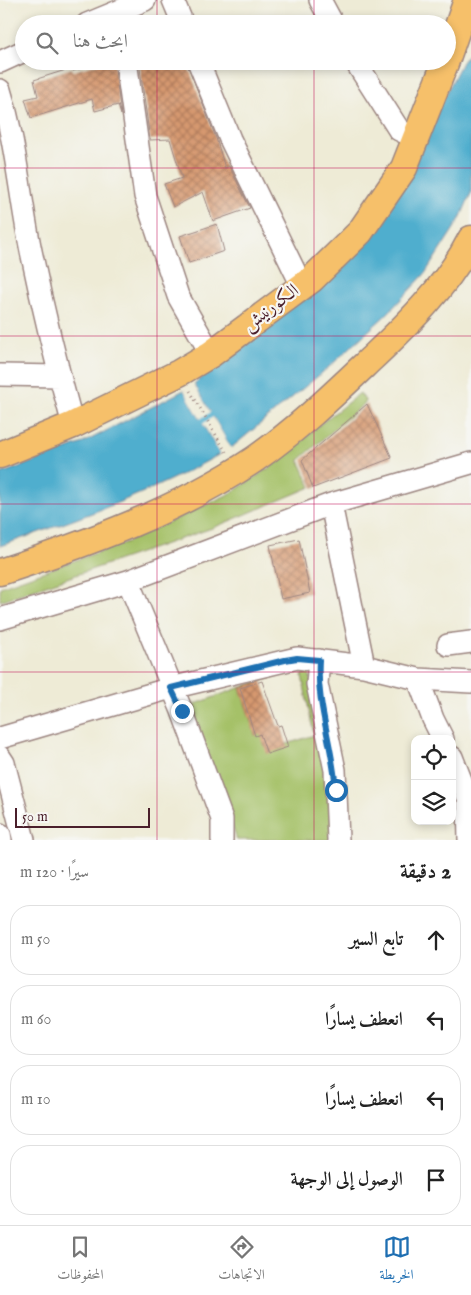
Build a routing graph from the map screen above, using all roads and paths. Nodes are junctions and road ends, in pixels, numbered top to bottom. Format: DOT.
graph roads {
  1 [pos="144,0"];
  2 [pos="173,0"];
  3 [pos="320,0"];
  4 [pos="468,3"];
  5 [pos="123,15"];
  6 [pos="179,15"];
  7 [pos="328,15"];
  8 [pos="456,34"];
  9 [pos="15,55"];
  10 [pos="0,62"];
  11 [pos="127,70"];
  12 [pos="202,70"];
  13 [pos="361,70"];
  14 [pos="442,70"];
  15 [pos="0,90"];
  16 [pos="416,138"];
  17 [pos="471,239"];
  18 [pos="302,286"];
  19 [pos="211,354"];
  20 [pos="0,375"];
  21 [pos="60,376"];
  22 [pos="188,388"];
  23 [pos="74,425"];
  24 [pos="226,451"];
  25 [pos="0,455"];
  26 [pos="471,462"];
  27 [pos="331,504"];
  28 [pos="0,572"];
  29 [pos="128,581"];
  30 [pos="0,619"];
  31 [pos="471,642"];
  32 [pos="448,645"];
  33 [pos="319,660"];
  34 [pos="364,666"];
  35 [pos="418,679"];
  36 [pos="471,682"];
  37 [pos="171,688"];
  38 [pos="441,735"];
  39 [pos="0,738"];
  40 [pos="0,758"];
  41 [pos="456,767"];
  42 [pos="0,834"];
  43 [pos="1,840"];
  44 [pos="24,840"];
  45 [pos="222,840"];
  46 [pos="338,840"];
  47 [pos="469,840"];
  1 -- 5 [label="street"];
  2 -- 6 [label="street"];
  3 -- 7 [label="street"];
  4 -- 8 [label="main road"];
  9 -- 10 [label="street"];
  11 -- 19 [label="street"];
  12 -- 18 [label="street"];
  13 -- 16 [label="street"];
  14 -- 16 [label="main road, الكورنيش"];
  15 -- 21 [label="street"];
  16 -- 18 [label="main road, الكورنيش"];
  17 -- 28 [label="main road"];
  18 -- 19 [label="main road, الكورنيش"];
  19 -- 23 [label="main road, الكورنيش"];
  20 -- 21 [label="street"];
  21 -- 23 [label="street"];
  22 -- 24 [label="path"];
  23 -- 25 [label="main road, الكورنيش"];
  26 -- 27 [label="street"];
  27 -- 29 [label="street"];
  27 -- 34 [label="street"];
  29 -- 30 [label="street"];
  29 -- 37 [label="street"];
  31 -- 32 [label="street"];
  33 -- 34 [label="street"];
  33 -- 37 [label="street"];
  33 -- 46 [label="street"];
  34 -- 35 [label="street"];
  35 -- 36 [label="street"];
  35 -- 38 [label="street"];
  37 -- 39 [label="street"];
  37 -- 45 [label="street"];
  40 -- 44 [label="street"];
  41 -- 47 [label="street"];
  42 -- 43 [label="street"];
}
